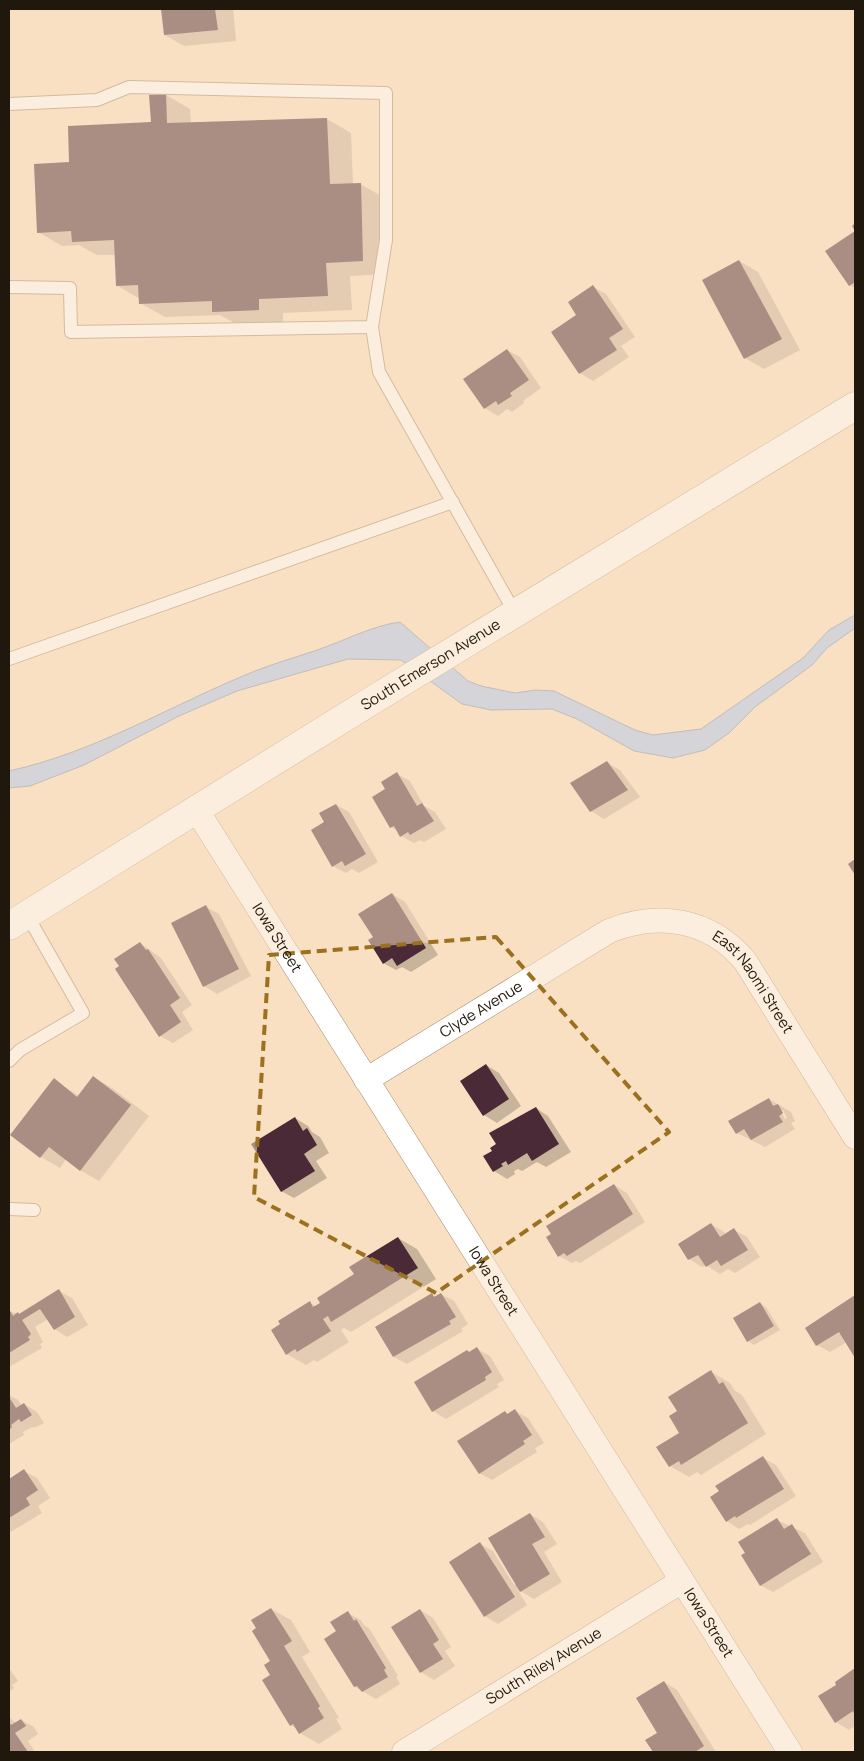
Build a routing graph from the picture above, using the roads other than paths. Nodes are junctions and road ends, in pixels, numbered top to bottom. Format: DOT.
graph roads {
  1 [pos="9,104"];
  2 [pos="9,287"];
  3 [pos="372,327"];
  4 [pos="855,406"];
  5 [pos="453,502"];
  6 [pos="515,613"];
  7 [pos="9,659"];
  8 [pos="196,809"];
  9 [pos="18,920"];
  10 [pos="597,939"];
  11 [pos="9,1061"];
  12 [pos="366,1080"];
  13 [pos="855,1137"];
  14 [pos="9,1209"];
  15 [pos="34,1210"];
  16 [pos="682,1581"];
  17 [pos="404,1752"];
  18 [pos="790,1752"];
  1 -- 3 [label="lane"];
  2 -- 3 [label="lane"];
  3 -- 5 [label="lane"];
  4 -- 6 [label="main road, South Emerson Avenue"];
  5 -- 6 [label="lane"];
  5 -- 7 [label="lane"];
  6 -- 8 [label="main road, South Emerson Avenue"];
  8 -- 9 [label="main road, South Emerson Avenue"];
  8 -- 12 [label="street, Iowa Street"];
  9 -- 11 [label="lane"];
  10 -- 12 [label="street, Clyde Avenue"];
  10 -- 13 [label="street, East Naomi Street"];
  12 -- 16 [label="street, Iowa Street"];
  14 -- 15 [label="lane"];
  16 -- 17 [label="street, South Riley Avenue"];
  16 -- 18 [label="street, Iowa Street"];
}
